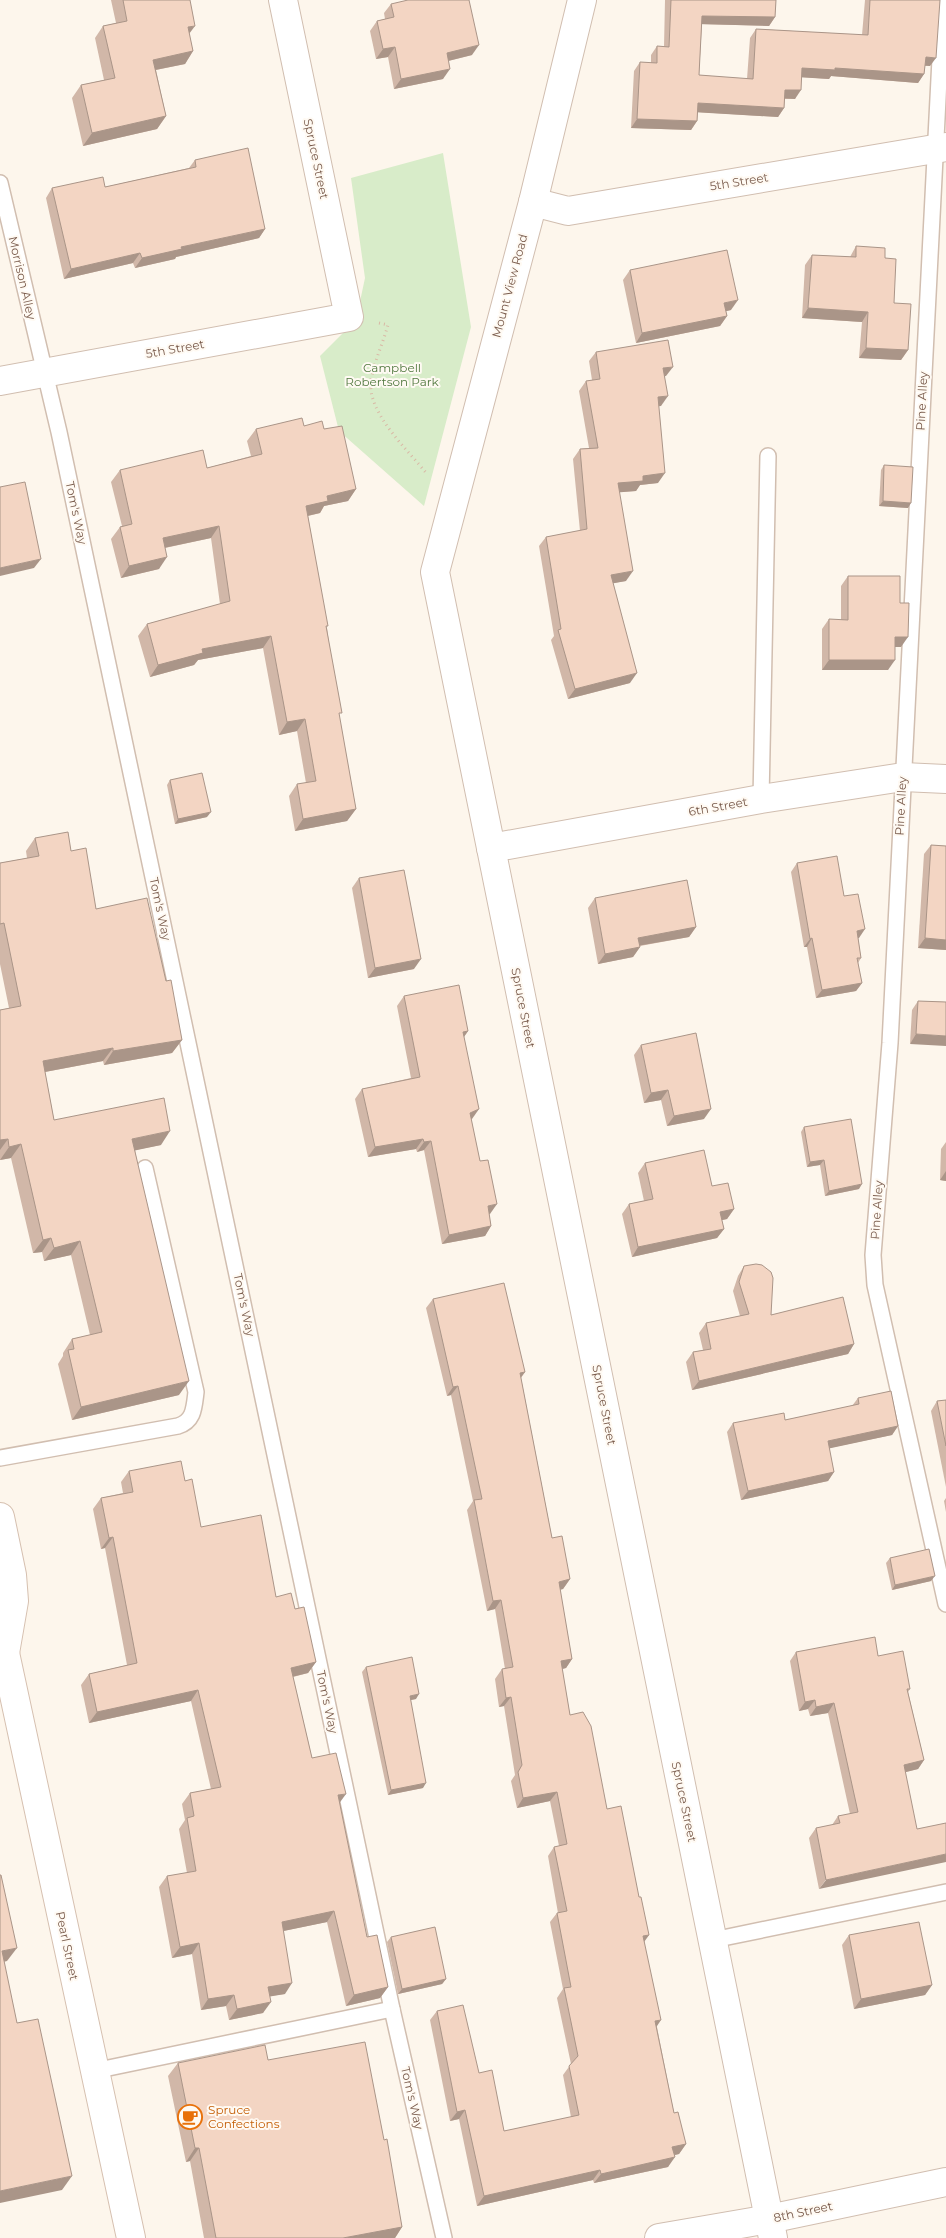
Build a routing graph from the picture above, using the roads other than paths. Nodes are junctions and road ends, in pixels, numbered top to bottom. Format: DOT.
graph roads {
  1 [pos="282,0"];
  2 [pos="582,0"];
  3 [pos="943,0"];
  4 [pos="940,149"];
  5 [pos="0,183"];
  6 [pos="533,202"];
  7 [pos="349,317"];
  8 [pos="44,373"];
  9 [pos="0,381"];
  10 [pos="768,456"];
  11 [pos="434,572"];
  12 [pos="902,777"];
  13 [pos="946,779"];
  14 [pos="761,799"];
  15 [pos="491,848"];
  16 [pos="145,1168"];
  17 [pos="0,1458"];
  18 [pos="0,1517"];
  19 [pos="946,1604"];
  20 [pos="2,1650"];
  21 [pos="946,1892"];
  22 [pos="713,1940"];
  23 [pos="392,2009"];
  24 [pos="94,2071"];
  25 [pos="946,2182"];
  26 [pos="771,2228"];
  27 [pos="131,2238"];
  28 [pos="444,2238"];
  29 [pos="659,2238"];
  1 -- 7 [label="street, Spruce Street"];
  2 -- 6 [label="street, Mount View Road"];
  3 -- 4 [label="lane, Pine Alley"];
  4 -- 6 [label="street, 5th Street"];
  4 -- 12 [label="lane, Pine Alley"];
  5 -- 8 [label="lane, Morrison Alley"];
  6 -- 11 [label="street, Mount View Road"];
  7 -- 8 [label="street, 5th Street"];
  8 -- 9 [label="street, 5th Street"];
  8 -- 23 [label="lane, Tom's Way"];
  10 -- 14 [label="lane"];
  11 -- 15 [label="street, Spruce Street"];
  12 -- 13 [label="street, 6th Street"];
  12 -- 14 [label="street, 6th Street"];
  12 -- 19 [label="lane, Pine Alley"];
  14 -- 15 [label="street, 6th Street"];
  15 -- 22 [label="street, Spruce Street"];
  16 -- 17 [label="lane"];
  18 -- 20 [label="street, Pearl Street"];
  20 -- 24 [label="street, Pearl Street"];
  21 -- 22 [label="lane"];
  22 -- 26 [label="street, Spruce Street"];
  23 -- 24 [label="lane"];
  23 -- 28 [label="lane, Tom's Way"];
  24 -- 27 [label="street, Pearl Street"];
  25 -- 26 [label="street, 8th Street"];
  26 -- 29 [label="street, 8th Street"];
}
